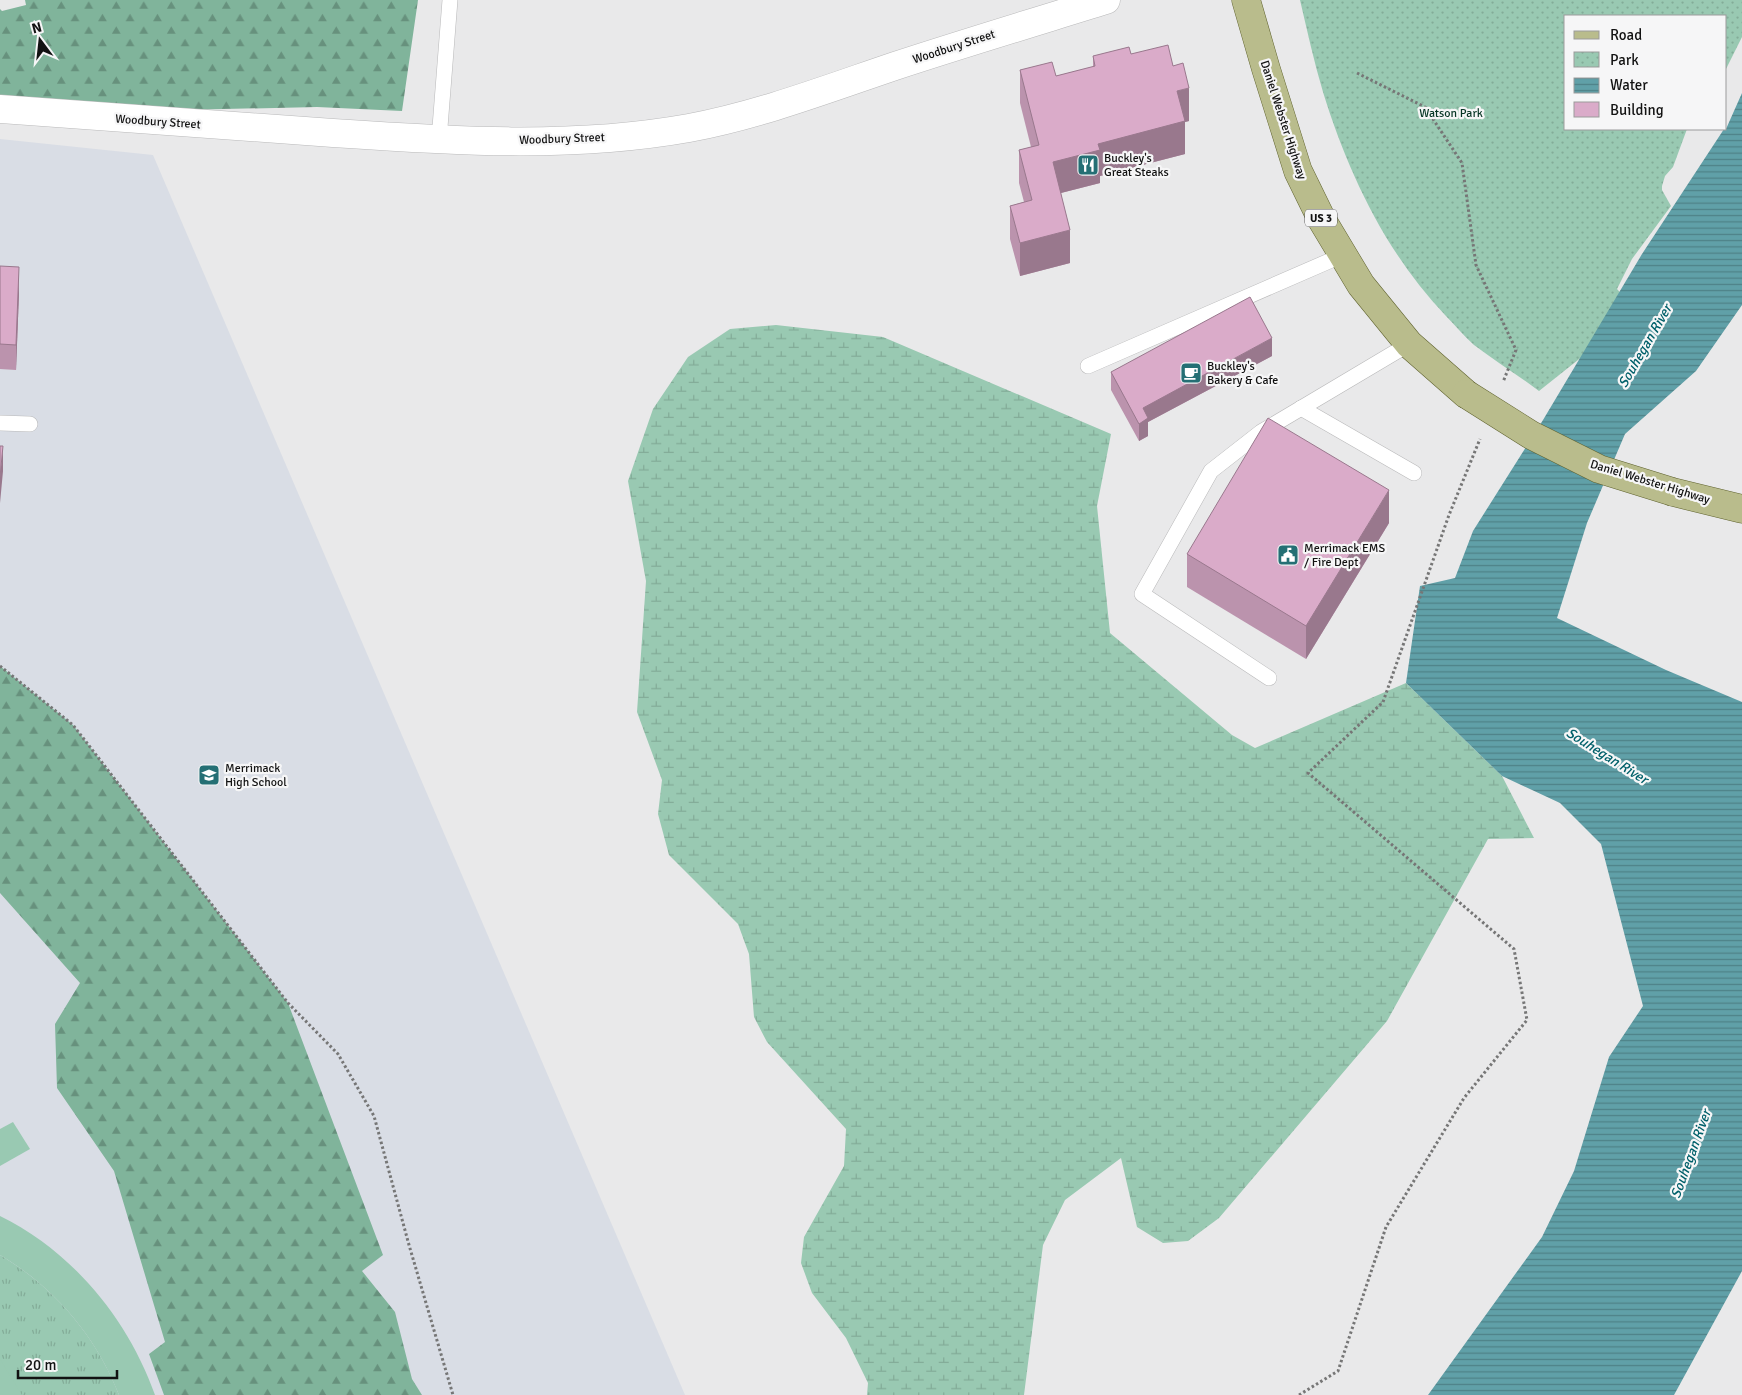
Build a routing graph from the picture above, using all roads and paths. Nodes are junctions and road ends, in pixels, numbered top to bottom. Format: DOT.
graph roads {
  1 [pos="450,0"];
  2 [pos="1106,0"];
  3 [pos="1246,0"];
  4 [pos="1356,73"];
  5 [pos="0,109"];
  6 [pos="439,140"];
  7 [pos="1343,255"];
  8 [pos="1410,344"];
  9 [pos="1088,366"];
  10 [pos="1501,386"];
  11 [pos="1301,408"];
  12 [pos="0,423"];
  13 [pos="30,424"];
  14 [pos="1482,433"];
  15 [pos="1414,473"];
  16 [pos="1742,509"];
  17 [pos="0,666"];
  18 [pos="1269,678"];
  19 [pos="453,1395"];
  20 [pos="1299,1395"];
  1 -- 6 [label="lane"];
  2 -- 6 [label="street, Woodbury Street"];
  3 -- 7 [label="main road, Daniel Webster Highway / US 3"];
  4 -- 10 [label="path"];
  5 -- 6 [label="street, Woodbury Street"];
  7 -- 8 [label="main road, Daniel Webster Highway / US 3"];
  7 -- 9 [label="lane"];
  8 -- 11 [label="lane"];
  8 -- 16 [label="main road, Daniel Webster Highway / US 3, bridge"];
  11 -- 15 [label="lane"];
  11 -- 18 [label="lane"];
  12 -- 13 [label="lane"];
  14 -- 20 [label="path"];
  17 -- 19 [label="path"];
}
